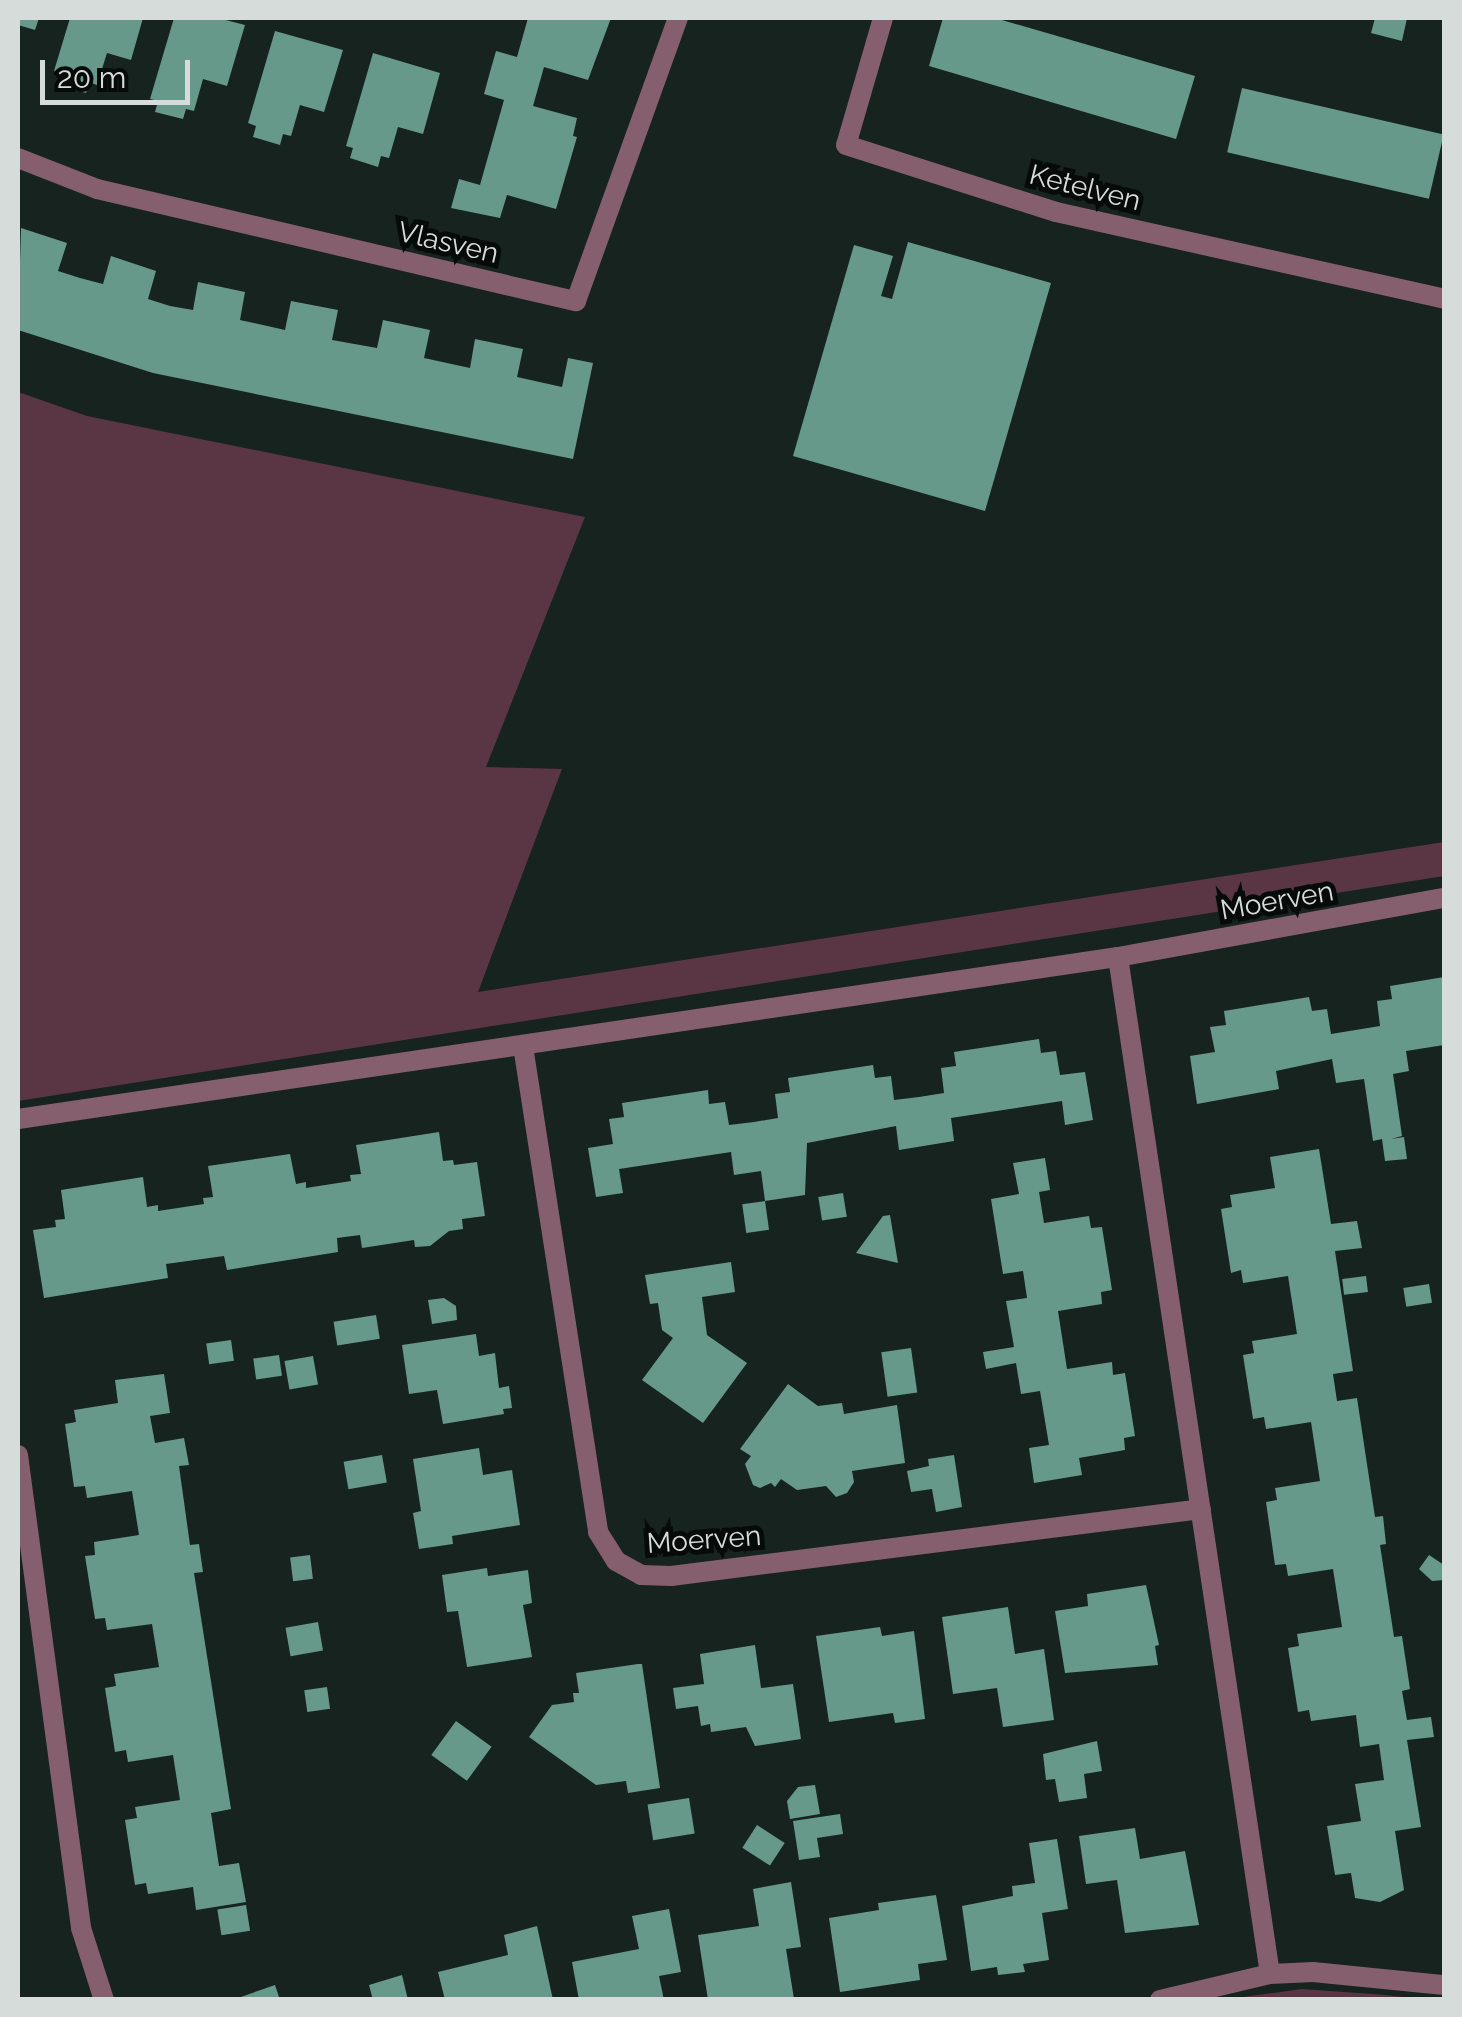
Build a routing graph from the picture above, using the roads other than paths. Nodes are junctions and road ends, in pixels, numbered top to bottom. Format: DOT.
graph roads {
  1 [pos="678,18"];
  2 [pos="882,18"];
  3 [pos="18,158"];
  4 [pos="1444,299"];
  5 [pos="1444,898"];
  6 [pos="1118,957"];
  7 [pos="524,1046"];
  8 [pos="18,1119"];
  9 [pos="18,1455"];
  10 [pos="1201,1509"];
  11 [pos="1270,1974"];
  12 [pos="1444,1985"];
  13 [pos="104,2000"];
  14 [pos="1160,2000"];
  1 -- 3 [label="street, Vlasven"];
  2 -- 4 [label="street, Ketelven"];
  5 -- 6 [label="street, Moerven"];
  6 -- 7 [label="street, Moerven"];
  6 -- 10 [label="street"];
  7 -- 8 [label="street, Moerven"];
  7 -- 10 [label="street, Moerven"];
  9 -- 13 [label="street"];
  10 -- 11 [label="street"];
  11 -- 12 [label="street"];
  11 -- 14 [label="street"];
}
